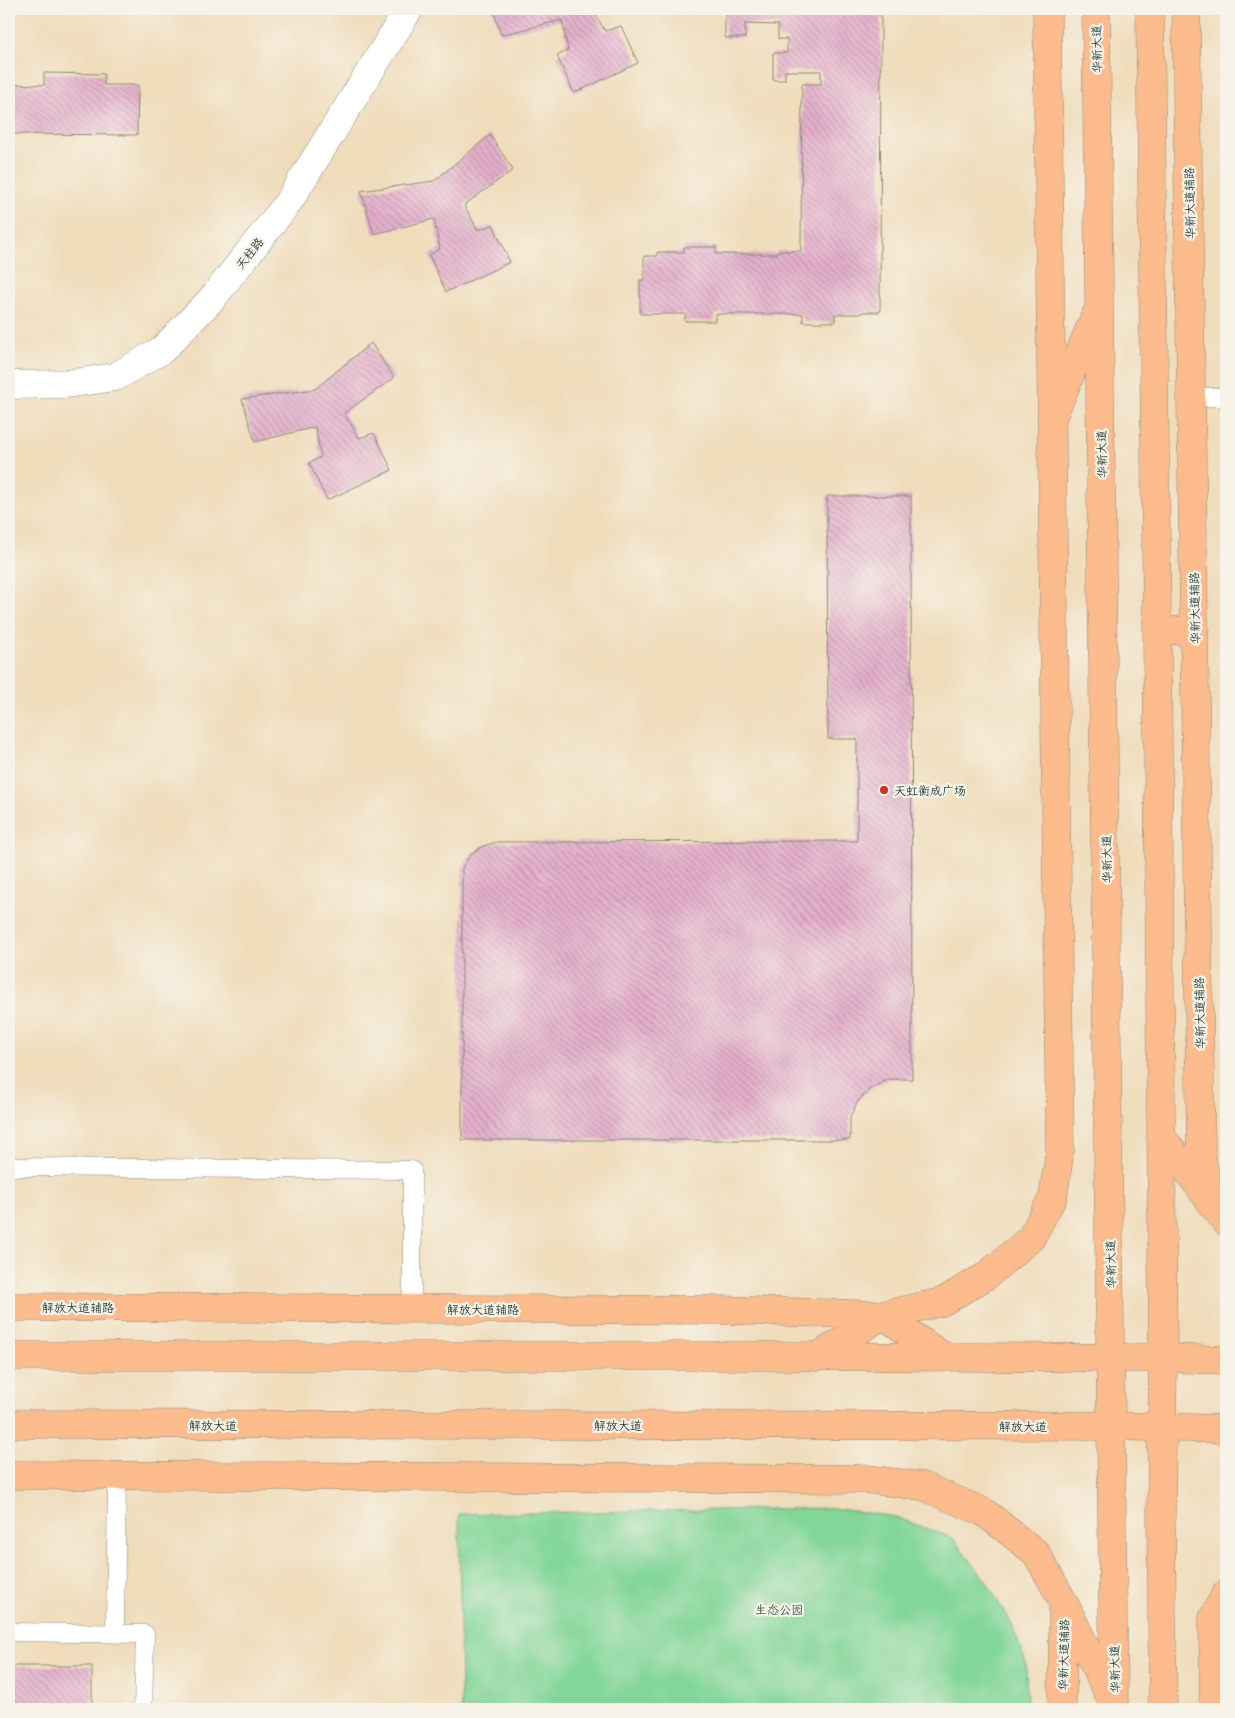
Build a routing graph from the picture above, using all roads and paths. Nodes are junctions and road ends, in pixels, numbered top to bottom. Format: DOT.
graph roads {
  1 [pos="409,9"];
  2 [pos="1047,9"];
  3 [pos="1096,9"];
  4 [pos="1150,9"];
  5 [pos="1186,9"];
  6 [pos="1100,305"];
  7 [pos="9,384"];
  8 [pos="1226,397"];
  9 [pos="1191,398"];
  10 [pos="1052,418"];
  11 [pos="1157,630"];
  12 [pos="1194,631"];
  13 [pos="1161,1136"];
  14 [pos="9,1167"];
  15 [pos="1219,1214"];
  16 [pos="9,1307"];
  17 [pos="412,1308"];
  18 [pos="883,1315"];
  19 [pos="9,1356"];
  20 [pos="817,1357"];
  21 [pos="944,1357"];
  22 [pos="1111,1358"];
  23 [pos="1163,1358"];
  24 [pos="1226,1360"];
  25 [pos="9,1424"];
  26 [pos="1112,1426"];
  27 [pos="1162,1428"];
  28 [pos="1226,1429"];
  29 [pos="9,1475"];
  30 [pos="117,1475"];
  31 [pos="1226,1594"];
  32 [pos="1063,1601"];
  33 [pos="9,1632"];
  34 [pos="115,1633"];
  35 [pos="1114,1707"];
  36 [pos="142,1709"];
  37 [pos="1062,1709"];
  38 [pos="1163,1709"];
  39 [pos="1214,1709"];
  1 -- 7 [label="street, 天柱路"];
  2 -- 10 [label="main road"];
  3 -- 6 [label="main road, 华新大道"];
  4 -- 11 [label="main road"];
  5 -- 9 [label="main road, 华新大道辅路"];
  6 -- 10 [label="main road"];
  6 -- 22 [label="main road, 华新大道"];
  8 -- 9 [label="lane"];
  9 -- 12 [label="main road, 华新大道辅路"];
  10 -- 18 [label="main road"];
  11 -- 12 [label="main road"];
  11 -- 13 [label="main road"];
  12 -- 15 [label="main road, 华新大道辅路"];
  13 -- 15 [label="main road"];
  13 -- 23 [label="main road"];
  14 -- 17 [label="lane"];
  16 -- 17 [label="main road, 解放大道辅路"];
  17 -- 18 [label="main road, 解放大道辅路"];
  18 -- 20 [label="main road"];
  18 -- 21 [label="main road"];
  19 -- 20 [label="main road"];
  20 -- 21 [label="main road"];
  21 -- 22 [label="main road"];
  22 -- 23 [label="main road"];
  22 -- 26 [label="main road, 华新大道"];
  23 -- 24 [label="main road"];
  23 -- 27 [label="main road"];
  25 -- 26 [label="main road, 解放大道"];
  26 -- 27 [label="main road, 解放大道"];
  26 -- 35 [label="main road, 华新大道"];
  27 -- 28 [label="main road, 解放大道"];
  27 -- 38 [label="main road"];
  29 -- 30 [label="main road"];
  30 -- 32 [label="main road"];
  30 -- 34 [label="lane"];
  31 -- 39 [label="main road"];
  32 -- 35 [label="main road"];
  32 -- 37 [label="main road, 华新大道辅路"];
  33 -- 34 [label="lane"];
  34 -- 36 [label="lane"];
}
